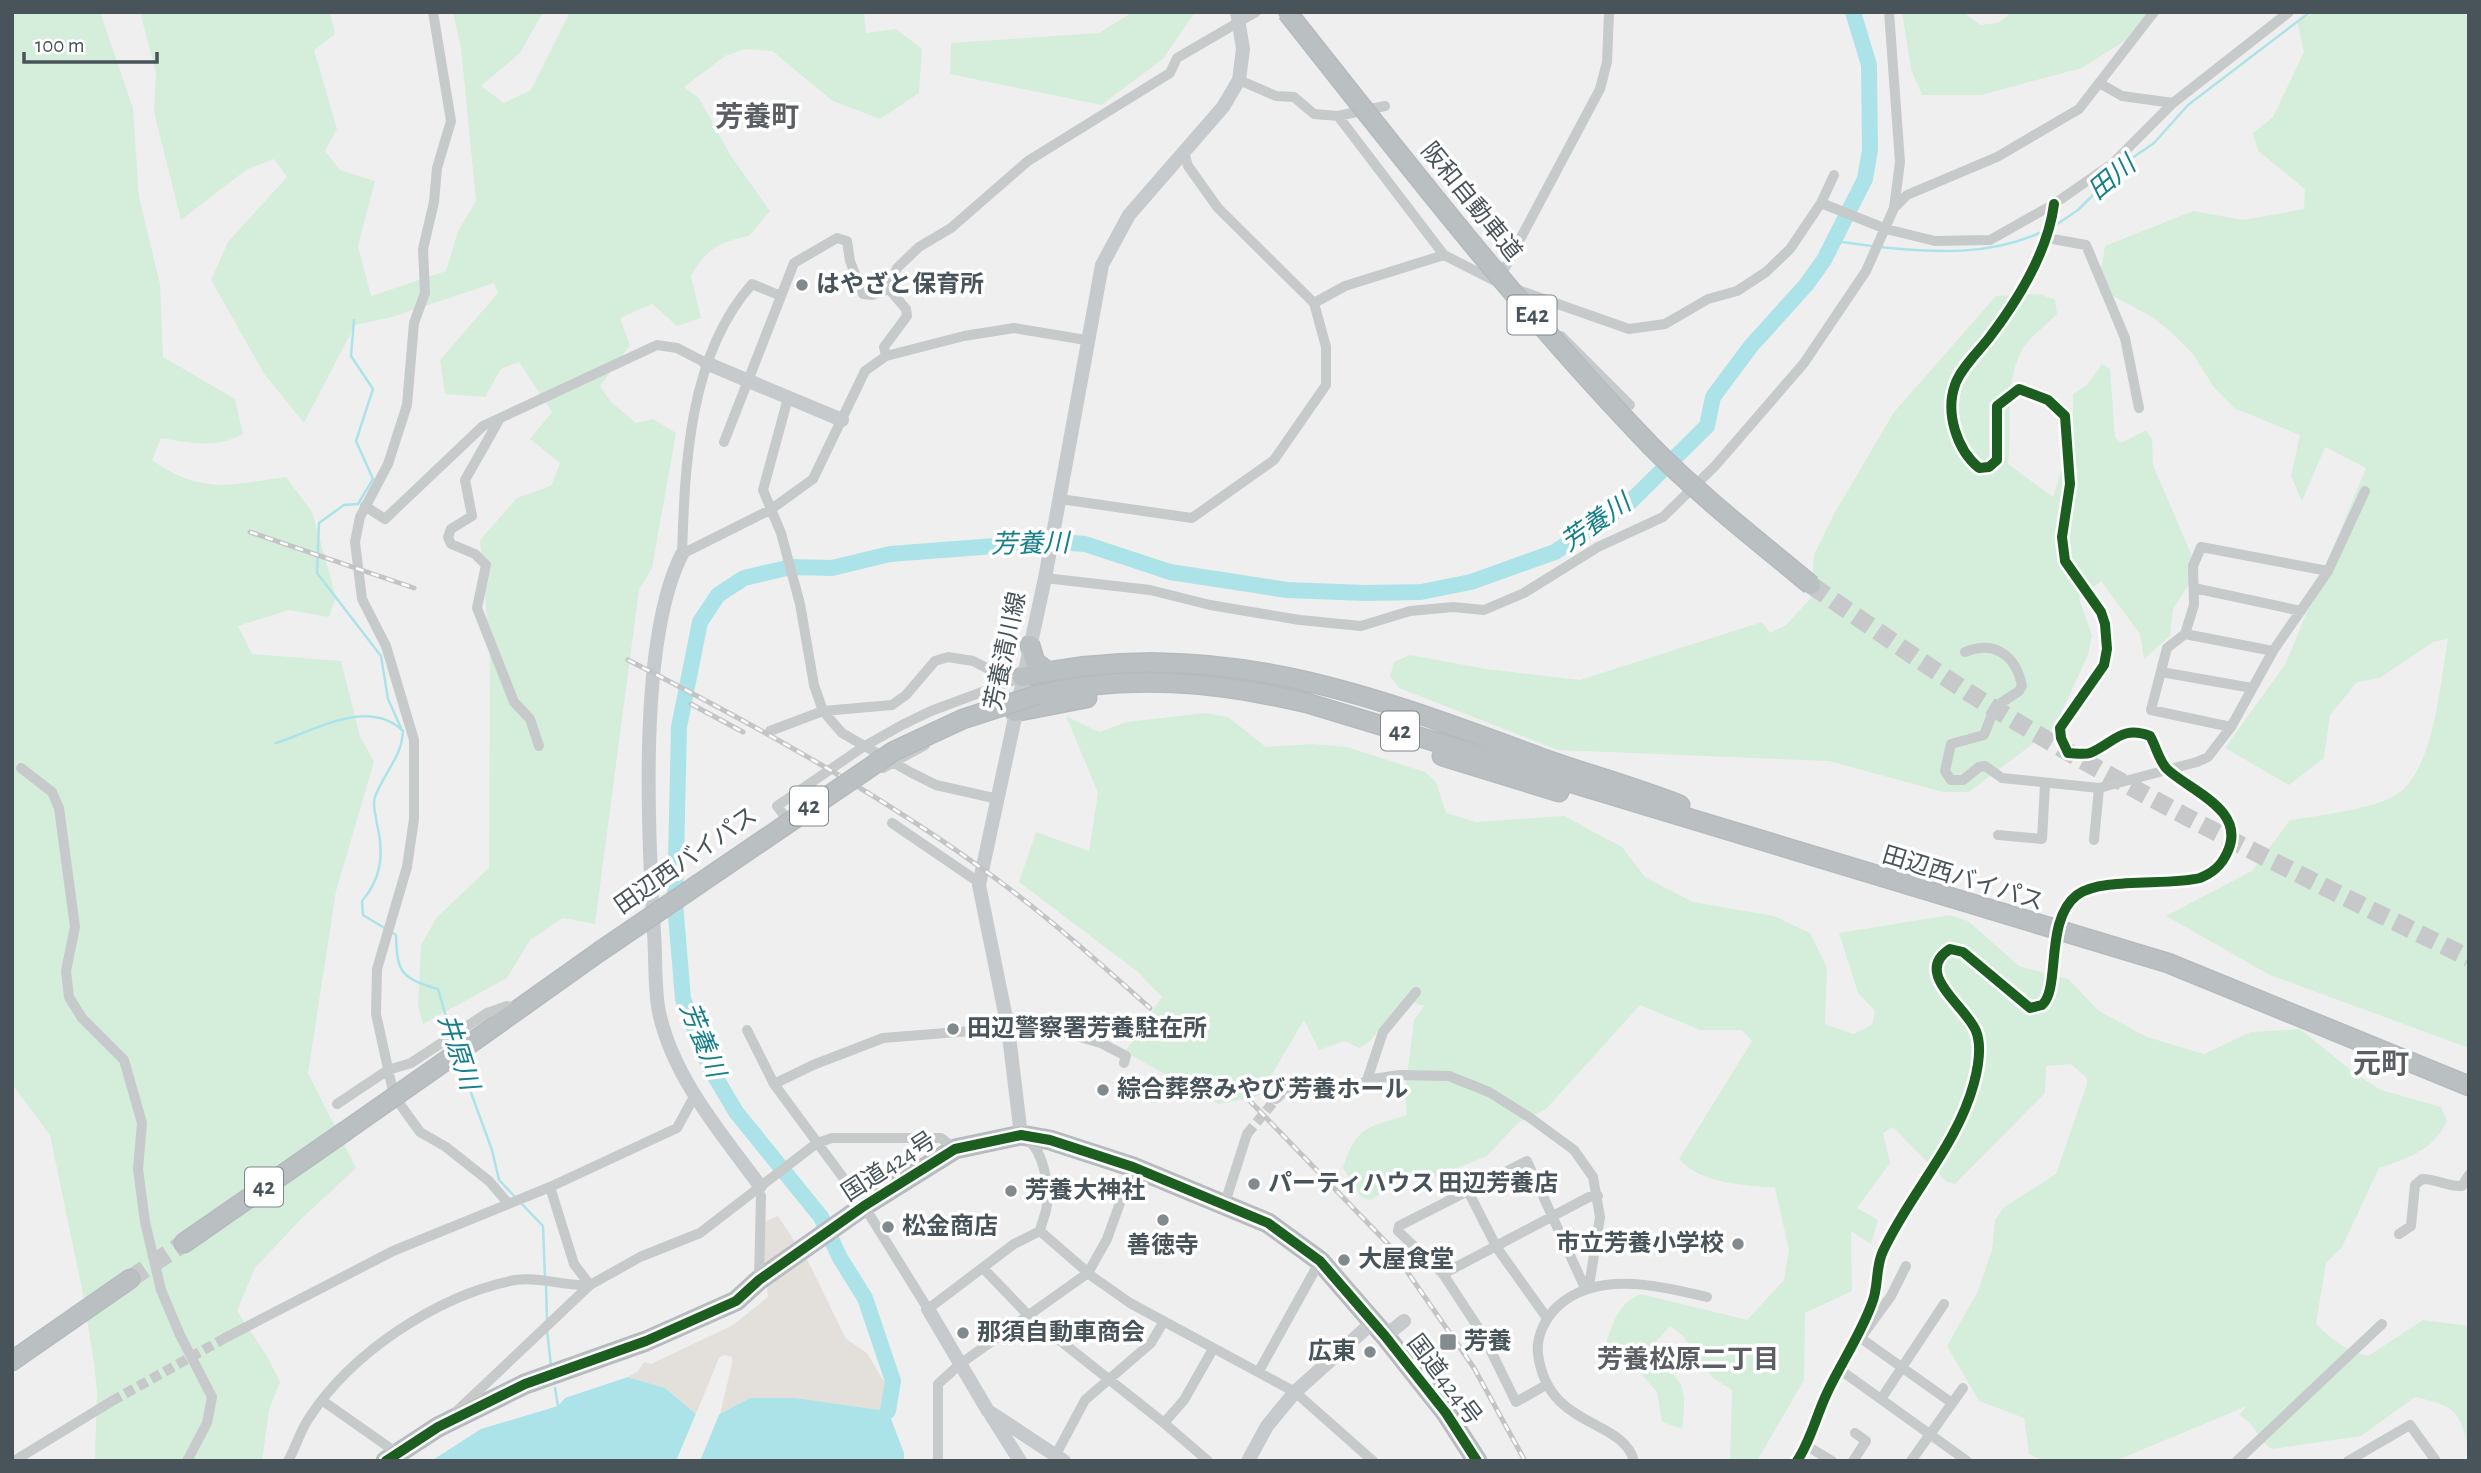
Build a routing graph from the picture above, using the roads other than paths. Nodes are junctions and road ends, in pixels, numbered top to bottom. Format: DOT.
graph roads {
  1 [pos="433,12"];
  2 [pos="1256,12"];
  3 [pos="1287,12"];
  4 [pos="1609,12"];
  5 [pos="1889,12"];
  6 [pos="2154,12"];
  7 [pos="2289,12"];
  8 [pos="1239,16"];
  9 [pos="1239,80"];
  10 [pos="2101,84"];
  11 [pos="2173,103"];
  12 [pos="1385,106"];
  13 [pos="1338,117"];
  14 [pos="1184,152"];
  15 [pos="1834,175"];
  16 [pos="1826,205"];
  17 [pos="1894,208"];
  18 [pos="2054,209"];
  19 [pos="1886,229"];
  20 [pos="2047,238"];
  21 [pos="1444,255"];
  22 [pos="1497,283"];
  23 [pos="889,289"];
  24 [pos="781,296"];
  25 [pos="1545,300"];
  26 [pos="1314,303"];
  27 [pos="1086,340"];
  28 [pos="886,356"];
  29 [pos="706,363"];
  30 [pos="747,380"];
  31 [pos="788,398"];
  32 [pos="1630,405"];
  33 [pos="2139,408"];
  34 [pos="499,419"];
  35 [pos="842,420"];
  36 [pos="724,442"];
  37 [pos="2365,491"];
  38 [pos="1059,504"];
  39 [pos="365,506"];
  40 [pos="771,510"];
  41 [pos="682,554"];
  42 [pos="2328,571"];
  43 [pos="1046,575"];
  44 [pos="1811,585"];
  45 [pos="2194,588"];
  46 [pos="2301,611"];
  47 [pos="2185,634"];
  48 [pos="1030,645"];
  49 [pos="2273,651"];
  50 [pos="1965,652"];
  51 [pos="1048,671"];
  52 [pos="2161,671"];
  53 [pos="1017,679"];
  54 [pos="2252,688"];
  55 [pos="968,696"];
  56 [pos="823,711"];
  57 [pos="1015,712"];
  58 [pos="974,724"];
  59 [pos="2231,727"];
  60 [pos="770,731"];
  61 [pos="539,746"];
  62 [pos="863,747"];
  63 [pos="892,763"];
  64 [pos="21,768"];
  65 [pos="2166,768"];
  66 [pos="2045,785"];
  67 [pos="2099,788"];
  68 [pos="998,799"];
  69 [pos="892,823"];
  70 [pos="1998,835"];
  71 [pos="1753,838"];
  72 [pos="2094,840"];
  73 [pos="980,883"];
  74 [pos="2059,931"];
  75 [pos="1416,992"];
  76 [pos="518,1010"];
  77 [pos="1007,1022"];
  78 [pos="747,1030"];
  79 [pos="2356,1038"];
  80 [pos="1124,1063"];
  81 [pos="388,1070"];
  82 [pos="2469,1079"];
  83 [pos="1367,1080"];
  84 [pos="774,1084"];
  85 [pos="2469,1086"];
  86 [pos="695,1095"];
  87 [pos="1276,1099"];
  88 [pos="337,1104"];
  89 [pos="1247,1134"];
  90 [pos="1021,1135"];
  91 [pos="813,1146"];
  92 [pos="955,1149"];
  93 [pos="1133,1167"];
  94 [pos="2469,1175"];
  95 [pos="550,1187"];
  96 [pos="1467,1189"];
  97 [pos="761,1191"];
  98 [pos="1598,1196"];
  99 [pos="508,1203"];
  100 [pos="1224,1206"];
  101 [pos="861,1209"];
  102 [pos="1555,1216"];
  103 [pos="1040,1231"];
  104 [pos="2399,1234"];
  105 [pos="184,1243"];
  106 [pos="1497,1248"];
  107 [pos="1320,1261"];
  108 [pos="1906,1266"];
  109 [pos="983,1268"];
  110 [pos="1088,1273"];
  111 [pos="1443,1274"];
  112 [pos="130,1279"];
  113 [pos="759,1280"];
  114 [pos="590,1285"];
  115 [pos="1585,1288"];
  116 [pos="1707,1297"];
  117 [pos="1944,1304"];
  118 [pos="928,1309"];
  119 [pos="1030,1316"];
  120 [pos="1547,1318"];
  121 [pos="1164,1321"];
  122 [pos="1404,1321"];
  123 [pos="1373,1322"];
  124 [pos="2382,1324"];
  125 [pos="1385,1336"];
  126 [pos="225,1338"];
  127 [pos="1863,1339"];
  128 [pos="1852,1344"];
  129 [pos="1213,1349"];
  130 [pos="12,1362"];
  131 [pos="960,1364"];
  132 [pos="1901,1365"];
  133 [pos="1839,1369"];
  134 [pos="1259,1371"];
  135 [pos="1109,1376"];
  136 [pos="1546,1385"];
  137 [pos="1963,1388"];
  138 [pos="1295,1392"];
  139 [pos="1881,1399"];
  140 [pos="112,1401"];
  141 [pos="323,1401"];
  142 [pos="1952,1403"];
  143 [pos="988,1411"];
  144 [pos="1164,1423"];
  145 [pos="438,1427"];
  146 [pos="1855,1433"];
  147 [pos="1930,1434"];
  148 [pos="1807,1446"];
  149 [pos="392,1457"];
  150 [pos="1058,1459"];
  151 [pos="14,1461"];
  152 [pos="187,1461"];
  153 [pos="288,1461"];
  154 [pos="938,1461"];
  155 [pos="1020,1461"];
  156 [pos="1208,1461"];
  157 [pos="1248,1461"];
  158 [pos="1373,1461"];
  159 [pos="1477,1461"];
  160 [pos="1634,1461"];
  161 [pos="1797,1461"];
  162 [pos="1832,1461"];
  163 [pos="1853,1461"];
  164 [pos="1911,1461"];
  165 [pos="1967,1461"];
  166 [pos="2237,1461"];
  167 [pos="2348,1461"];
  168 [pos="2436,1461"];
  1 -- 39 [label="street"];
  2 -- 8 [label="street"];
  3 -- 44 [label="highway, 阪和自動車道 / E42, bridge"];
  4 -- 22 [label="street"];
  5 -- 17 [label="street"];
  6 -- 10 [label="street"];
  7 -- 11 [label="street"];
  8 -- 9 [label="street, 芳養清川線"];
  8 -- 23 [label="street"];
  9 -- 13 [label="street"];
  9 -- 14 [label="street, 芳養清川線"];
  10 -- 11 [label="street"];
  10 -- 17 [label="street"];
  11 -- 18 [label="street"];
  12 -- 13 [label="street"];
  13 -- 21 [label="street"];
  14 -- 26 [label="street"];
  14 -- 27 [label="street, 芳養清川線"];
  15 -- 16 [label="street"];
  16 -- 19 [label="street"];
  16 -- 25 [label="street"];
  17 -- 19 [label="street"];
  18 -- 19 [label="street"];
  18 -- 20 [label="street"];
  19 -- 43 [label="street"];
  20 -- 33 [label="street"];
  20 -- 65 [label="street"];
  21 -- 22 [label="street"];
  21 -- 26 [label="street"];
  22 -- 25 [label="street"];
  23 -- 24 [label="street"];
  23 -- 28 [label="street"];
  24 -- 29 [label="street"];
  24 -- 30 [label="street"];
  25 -- 32 [label="street"];
  26 -- 38 [label="street"];
  27 -- 28 [label="street"];
  27 -- 38 [label="street, 芳養清川線"];
  28 -- 35 [label="street"];
  29 -- 30 [label="street"];
  29 -- 34 [label="street"];
  29 -- 41 [label="street"];
  30 -- 31 [label="street"];
  30 -- 36 [label="street"];
  31 -- 35 [label="street"];
  31 -- 40 [label="street"];
  34 -- 39 [label="street"];
  34 -- 61 [label="street"];
  35 -- 40 [label="street"];
  37 -- 42 [label="street"];
  38 -- 43 [label="street, 芳養清川線"];
  39 -- 81 [label="street"];
  40 -- 41 [label="street"];
  40 -- 56 [label="street"];
  41 -- 86 [label="street"];
  42 -- 45 [label="street"];
  42 -- 46 [label="street"];
  43 -- 48 [label="street, 芳養清川線"];
  45 -- 46 [label="street"];
  45 -- 47 [label="street"];
  46 -- 49 [label="street"];
  47 -- 49 [label="street"];
  47 -- 52 [label="street"];
  48 -- 51 [label="highway"];
  48 -- 53 [label="street, 芳養清川線"];
  49 -- 54 [label="street"];
  50 -- 67 [label="street"];
  51 -- 53 [label="highway"];
  51 -- 71 [label="highway"];
  52 -- 54 [label="street"];
  52 -- 59 [label="street"];
  53 -- 55 [label="street"];
  53 -- 56 [label="street"];
  53 -- 57 [label="street, 芳養清川線"];
  54 -- 59 [label="street"];
  55 -- 58 [label="street"];
  55 -- 62 [label="street"];
  56 -- 60 [label="street"];
  56 -- 62 [label="street"];
  57 -- 58 [label="street"];
  57 -- 68 [label="street, 芳養清川線"];
  57 -- 71 [label="highway"];
  58 -- 63 [label="street"];
  59 -- 65 [label="street"];
  62 -- 63 [label="street"];
  62 -- 63 [label="street"];
  63 -- 68 [label="street"];
  64 -- 152 [label="street"];
  65 -- 67 [label="street"];
  65 -- 74 [label="street"];
  66 -- 70 [label="street"];
  67 -- 72 [label="street"];
  68 -- 73 [label="street, 芳養清川線"];
  69 -- 73 [label="street"];
  71 -- 74 [label="highway, 田辺西バイパス / 42"];
  71 -- 76 [label="highway, 田辺西バイパス / 42, bridge"];
  73 -- 77 [label="street, 芳養清川線"];
  74 -- 79 [label="highway, 田辺西バイパス / 42"];
  74 -- 128 [label="street"];
  75 -- 83 [label="street"];
  76 -- 81 [label="street"];
  76 -- 105 [label="highway, 田辺西バイパス / 42, bridge"];
  77 -- 80 [label="street"];
  77 -- 84 [label="street"];
  77 -- 90 [label="street, 芳養清川線"];
  78 -- 84 [label="street"];
  79 -- 82 [label="highway, 田辺西バイパス / 42"];
  79 -- 85 [label="highway, 田辺西バイパス / 42"];
  81 -- 88 [label="street"];
  81 -- 99 [label="street"];
  83 -- 87 [label="street"];
  83 -- 98 [label="street"];
  84 -- 91 [label="street"];
  86 -- 95 [label="street"];
  86 -- 97 [label="street"];
  89 -- 100 [label="street"];
  90 -- 92 [label="highway, 国道424号"];
  90 -- 93 [label="highway, 国道424号"];
  90 -- 103 [label="street"];
  91 -- 92 [label="street"];
  91 -- 97 [label="street"];
  91 -- 101 [label="street"];
  92 -- 101 [label="highway, 国道424号"];
  93 -- 100 [label="highway, 国道424号"];
  93 -- 110 [label="street"];
  94 -- 104 [label="street"];
  95 -- 99 [label="street"];
  95 -- 114 [label="street"];
  96 -- 102 [label="street"];
  96 -- 106 [label="street"];
  96 -- 111 [label="street"];
  97 -- 113 [label="street"];
  97 -- 114 [label="street"];
  98 -- 102 [label="street"];
  98 -- 115 [label="street"];
  99 -- 126 [label="street"];
  100 -- 107 [label="highway, 国道424号"];
  101 -- 113 [label="highway, 国道424号"];
  101 -- 118 [label="street"];
  102 -- 106 [label="street"];
  102 -- 115 [label="street"];
  103 -- 109 [label="street"];
  103 -- 110 [label="street"];
  106 -- 111 [label="street"];
  106 -- 120 [label="street"];
  107 -- 123 [label="highway, 国道424号"];
  107 -- 134 [label="street"];
  108 -- 127 [label="street"];
  109 -- 118 [label="street"];
  109 -- 119 [label="street"];
  110 -- 119 [label="street"];
  110 -- 121 [label="street"];
  111 -- 136 [label="street"];
  112 -- 130 [label="highway"];
  113 -- 145 [label="highway, 国道424号"];
  114 -- 141 [label="street"];
  114 -- 145 [label="street"];
  115 -- 116 [label="street"];
  115 -- 120 [label="street"];
  117 -- 132 [label="street"];
  118 -- 131 [label="street"];
  119 -- 131 [label="street"];
  119 -- 135 [label="street"];
  120 -- 136 [label="street"];
  121 -- 129 [label="street"];
  121 -- 135 [label="street"];
  122 -- 125 [label="street"];
  123 -- 125 [label="highway, 国道424号"];
  123 -- 138 [label="street"];
  124 -- 166 [label="street"];
  125 -- 159 [label="highway, 国道424号"];
  127 -- 128 [label="street"];
  127 -- 132 [label="street"];
  128 -- 133 [label="street"];
  129 -- 134 [label="street"];
  129 -- 144 [label="street"];
  131 -- 143 [label="street"];
  131 -- 154 [label="street"];
  132 -- 139 [label="street"];
  132 -- 142 [label="street"];
  133 -- 139 [label="street"];
  133 -- 148 [label="street"];
  134 -- 138 [label="street"];
  135 -- 144 [label="street"];
  135 -- 150 [label="street"];
  136 -- 160 [label="street"];
  137 -- 142 [label="street"];
  138 -- 157 [label="street"];
  138 -- 158 [label="street"];
  139 -- 147 [label="street"];
  140 -- 151 [label="street"];
  141 -- 149 [label="street"];
  141 -- 153 [label="street"];
  142 -- 147 [label="street"];
  143 -- 150 [label="street"];
  143 -- 155 [label="street"];
  144 -- 156 [label="street"];
  145 -- 149 [label="highway, 国道424号"];
  146 -- 163 [label="street"];
  147 -- 164 [label="street"];
  147 -- 165 [label="street"];
  148 -- 161 [label="street"];
  148 -- 162 [label="street"];
  167 -- 168 [label="street"];
}
